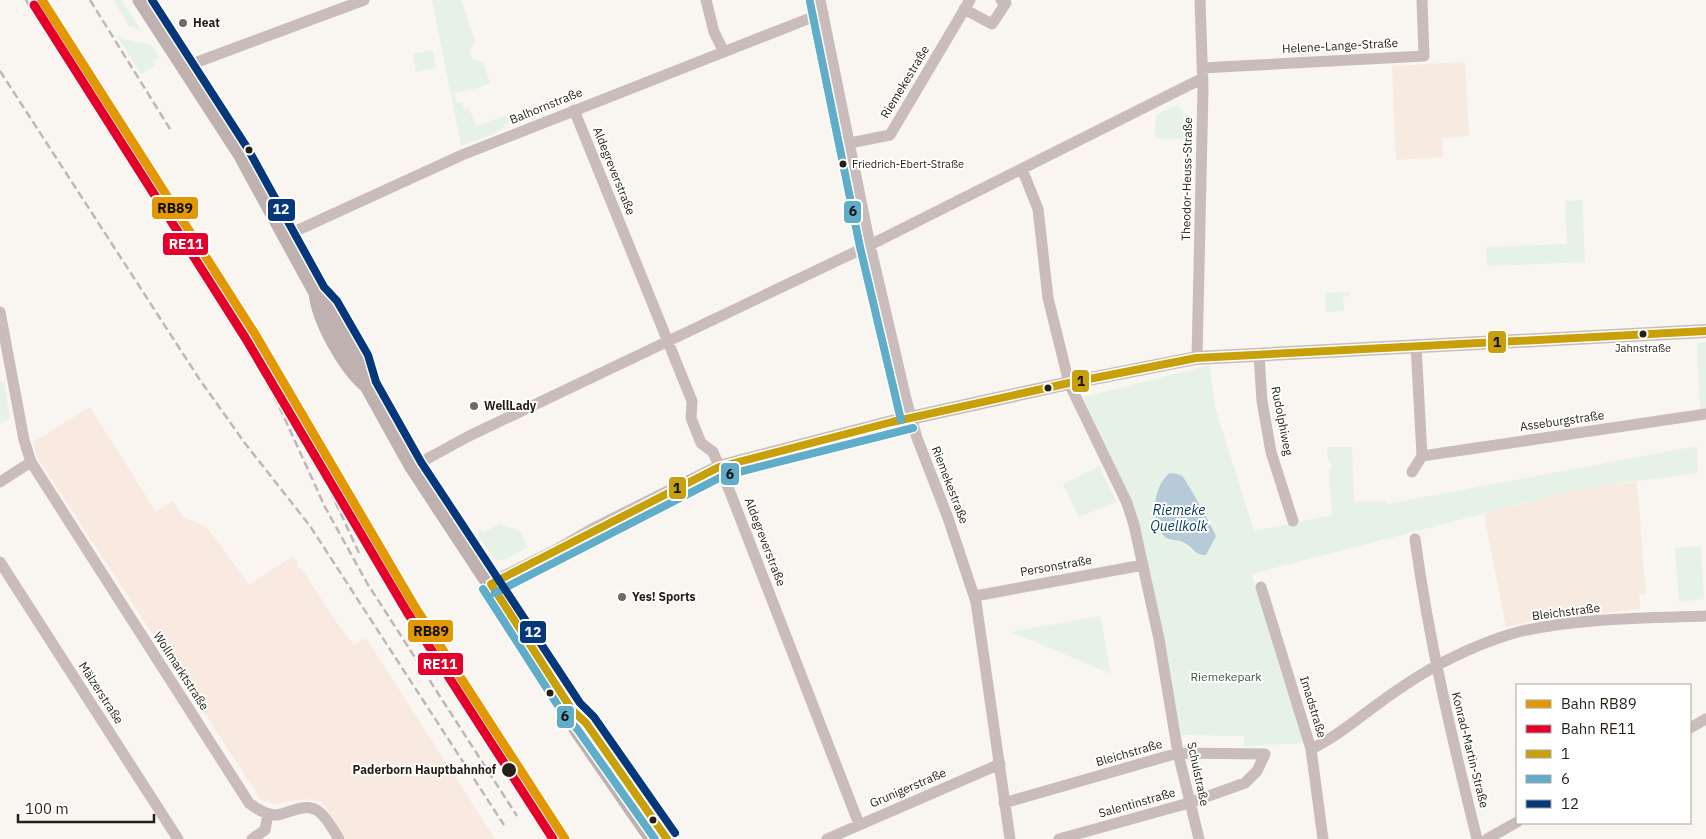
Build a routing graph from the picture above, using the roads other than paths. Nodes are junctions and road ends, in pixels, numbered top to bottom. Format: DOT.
graph roads {
  1 [pos="140,0"];
  2 [pos="364,0"];
  3 [pos="706,0"];
  4 [pos="820,0"];
  5 [pos="1001,0"];
  6 [pos="1200,0"];
  7 [pos="1422,0"];
  8 [pos="967,4"];
  9 [pos="823,13"];
  10 [pos="724,52"];
  11 [pos="184,67"];
  12 [pos="1202,68"];
  13 [pos="1203,80"];
  14 [pos="574,110"];
  15 [pos="850,143"];
  16 [pos="1022,169"];
  17 [pos="285,236"];
  18 [pos="870,245"];
  19 [pos="0,312"];
  20 [pos="1706,331"];
  21 [pos="668,342"];
  22 [pos="1416,345"];
  23 [pos="1259,355"];
  24 [pos="1197,358"];
  25 [pos="5,370"];
  26 [pos="1069,383"];
  27 [pos="1706,414"];
  28 [pos="911,418"];
  29 [pos="1422,456"];
  30 [pos="31,462"];
  31 [pos="412,467"];
  32 [pos="719,467"];
  33 [pos="1412,472"];
  34 [pos="0,482"];
  35 [pos="1293,520"];
  36 [pos="1415,539"];
  37 [pos="0,562"];
  38 [pos="1143,565"];
  39 [pos="491,584"];
  40 [pos="1261,587"];
  41 [pos="975,596"];
  42 [pos="1706,616"];
  43 [pos="1436,666"];
  44 [pos="572,710"];
  45 [pos="1706,719"];
  46 [pos="1691,727"];
  47 [pos="1311,749"];
  48 [pos="1178,753"];
  49 [pos="1265,754"];
  50 [pos="1000,764"];
  51 [pos="1189,803"];
  52 [pos="1004,804"];
  53 [pos="268,814"];
  54 [pos="1516,823"];
  55 [pos="859,824"];
  56 [pos="1091,835"];
  57 [pos="178,839"];
  58 [pos="252,839"];
  59 [pos="339,839"];
  60 [pos="652,839"];
  61 [pos="667,839"];
  62 [pos="827,839"];
  63 [pos="1010,839"];
  64 [pos="1059,839"];
  65 [pos="1199,839"];
  66 [pos="1323,839"];
  67 [pos="1478,839"];
  68 [pos="1487,839"];
  1 -- 11 [label="main road"];
  2 -- 11 [label="street"];
  3 -- 10 [label="street"];
  4 -- 9 [label="street, Riemekestraße"];
  5 -- 8 [label="street, Riemekestraße"];
  6 -- 12 [label="street, Theodor-Heuss-Straße"];
  7 -- 12 [label="street, Helene-Lange-Straße"];
  8 -- 15 [label="street, Riemekestraße"];
  9 -- 10 [label="street, Balhornstraße"];
  9 -- 15 [label="street, Riemekestraße"];
  10 -- 14 [label="street, Balhornstraße"];
  11 -- 17 [label="main road"];
  12 -- 13 [label="street, Theodor-Heuss-Straße"];
  13 -- 16 [label="street"];
  13 -- 24 [label="street, Theodor-Heuss-Straße"];
  14 -- 17 [label="street, Balhornstraße"];
  14 -- 21 [label="street, Aldegreverstraße"];
  15 -- 18 [label="street, Riemekestraße"];
  16 -- 18 [label="street"];
  16 -- 26 [label="street, Schulstraße"];
  17 -- 31 [label="main road"];
  18 -- 21 [label="street"];
  18 -- 28 [label="street, Riemekestraße"];
  19 -- 25 [label="street, Wollmarktstraße"];
  20 -- 22 [label="street"];
  21 -- 31 [label="street"];
  21 -- 32 [label="street, Aldegreverstraße"];
  22 -- 23 [label="street"];
  22 -- 29 [label="street"];
  23 -- 24 [label="street"];
  23 -- 35 [label="street, Rudolphiweg"];
  24 -- 26 [label="street"];
  25 -- 30 [label="street, Wollmarktstraße"];
  26 -- 28 [label="street"];
  26 -- 38 [label="street, Schulstraße"];
  27 -- 29 [label="street, Asseburgstraße"];
  28 -- 32 [label="street"];
  28 -- 41 [label="street, Riemekestraße"];
  29 -- 33 [label="street"];
  30 -- 34 [label="street"];
  30 -- 53 [label="street, Wollmarktstraße"];
  31 -- 39 [label="main road"];
  32 -- 39 [label="street"];
  32 -- 55 [label="street, Aldegreverstraße"];
  36 -- 43 [label="street"];
  37 -- 57 [label="street, Mälzerstraße"];
  38 -- 41 [label="street, Personstraße"];
  38 -- 48 [label="street, Schulstraße"];
  39 -- 44 [label="main road"];
  40 -- 47 [label="street, Imadstraße"];
  41 -- 50 [label="street, Riemekestraße"];
  42 -- 43 [label="street, Bleichstraße"];
  43 -- 47 [label="street, Bleichstraße"];
  43 -- 67 [label="street, Konrad-Martin-Straße"];
  44 -- 60 [label="main road"];
  44 -- 61 [label="main road"];
  45 -- 46 [label="street"];
  47 -- 66 [label="street, Imadstraße"];
  48 -- 49 [label="street, Bleichstraße"];
  48 -- 51 [label="street, Schulstraße"];
  48 -- 52 [label="street, Bleichstraße"];
  49 -- 51 [label="street, Salentinstraße"];
  50 -- 52 [label="street, Riemekestraße"];
  50 -- 55 [label="street, Grunigerstraße"];
  51 -- 56 [label="street, Salentinstraße"];
  51 -- 65 [label="street, Schulstraße"];
  52 -- 63 [label="street, Riemekestraße"];
  53 -- 58 [label="street"];
  53 -- 59 [label="street"];
  54 -- 68 [label="street"];
  55 -- 62 [label="street, Grunigerstraße"];
  56 -- 64 [label="street, Salentinstraße"];
}
